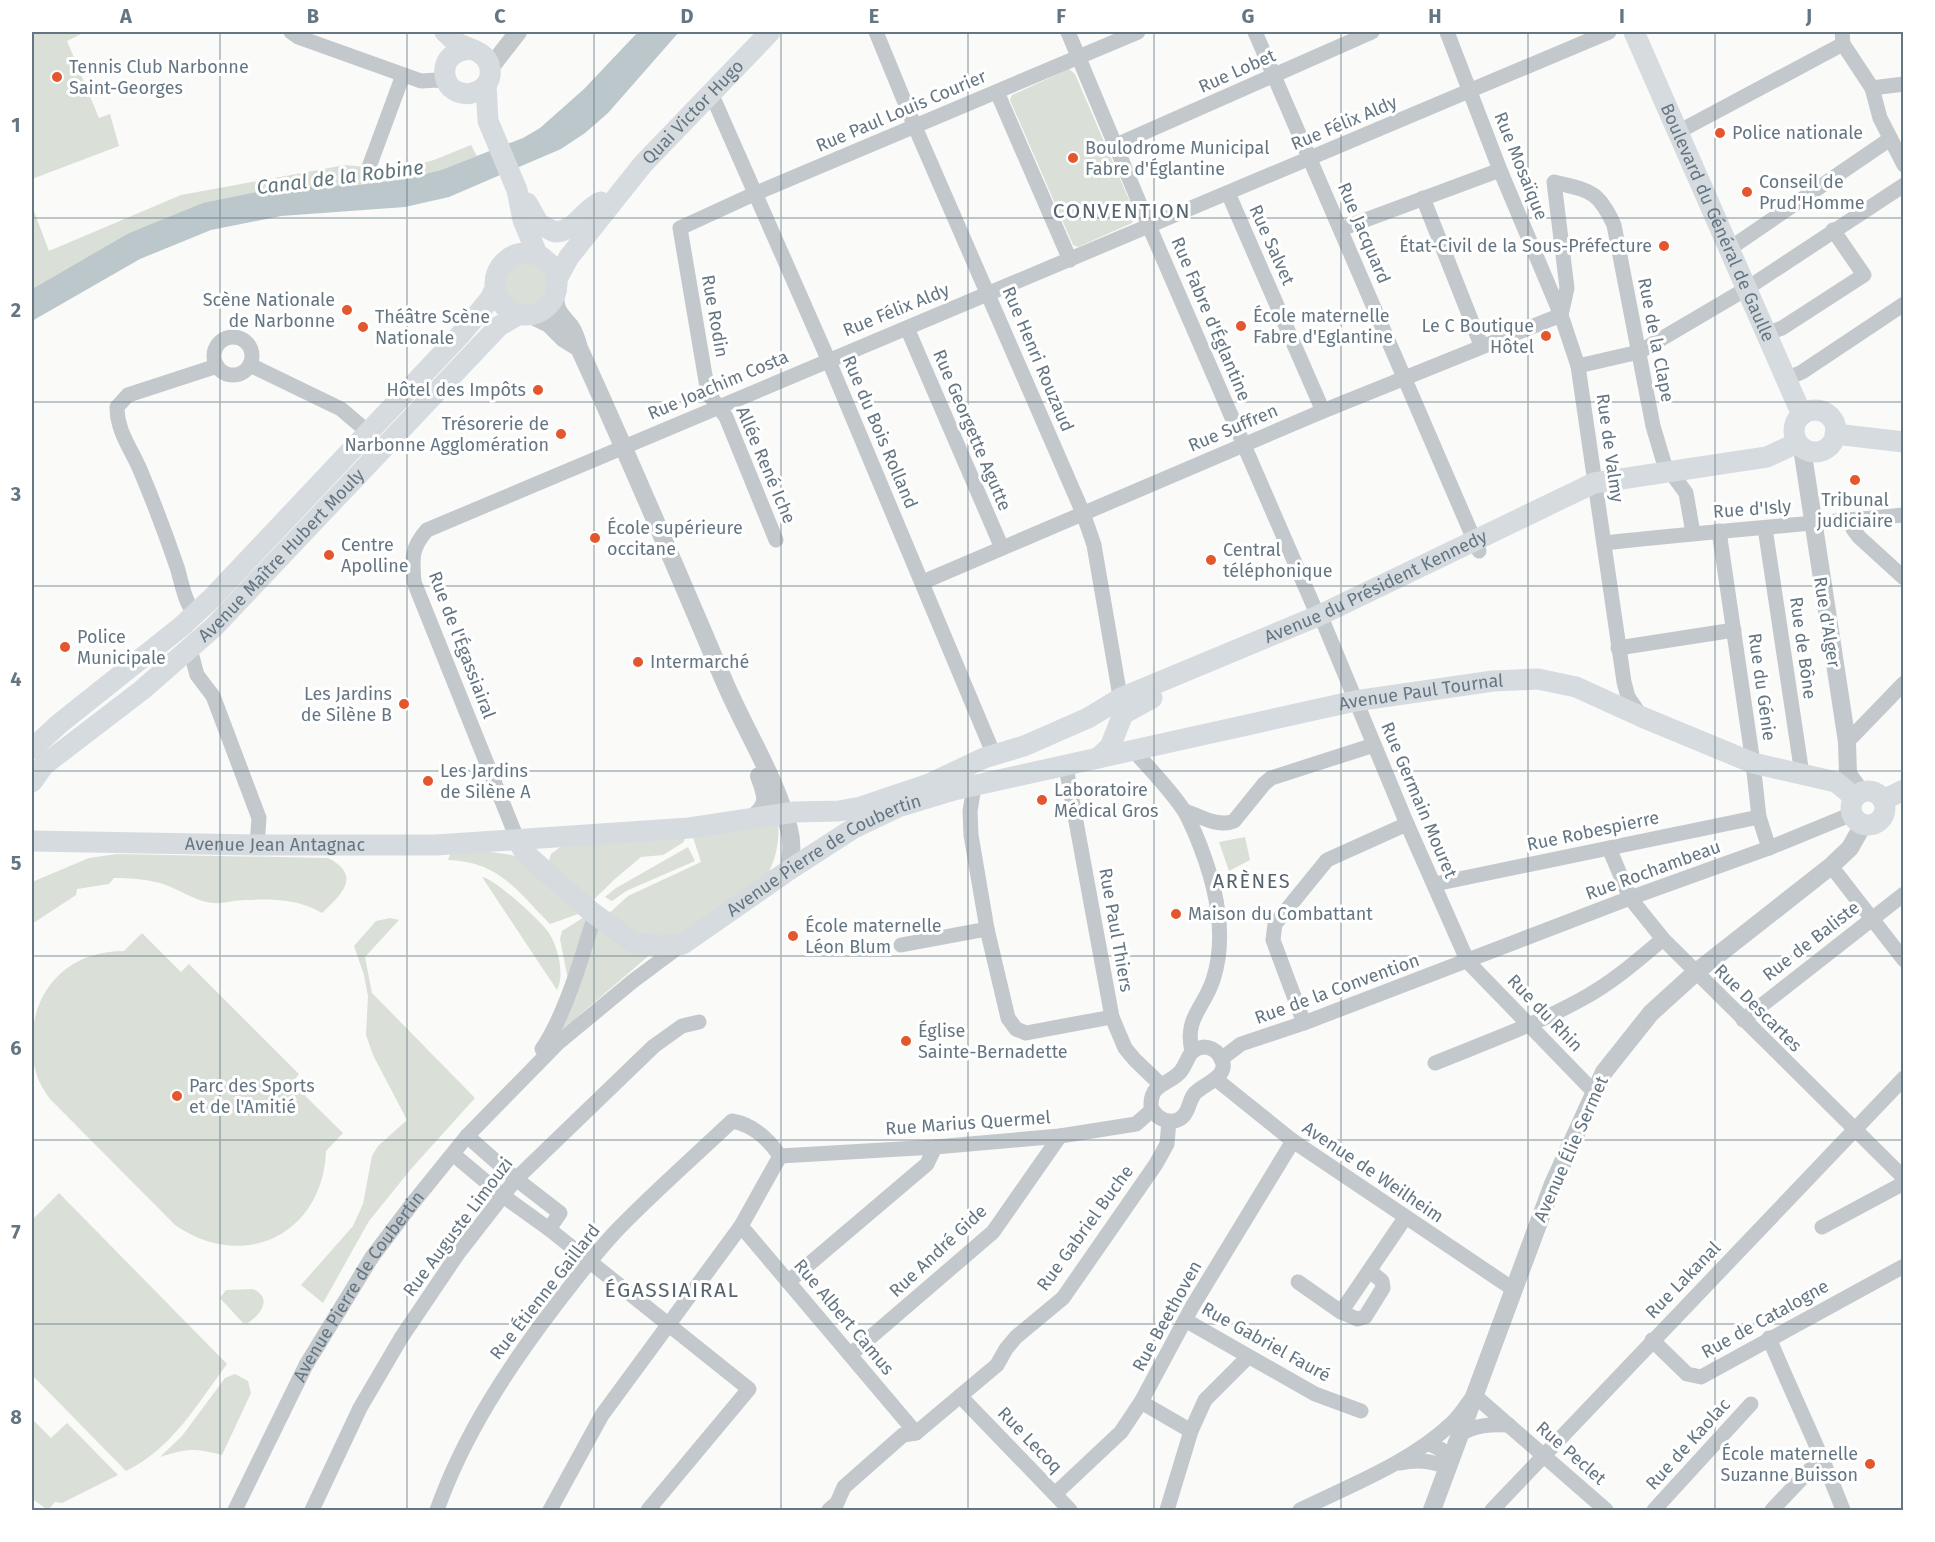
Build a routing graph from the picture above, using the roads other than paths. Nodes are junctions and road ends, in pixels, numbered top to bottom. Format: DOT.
graph roads {
  1 [pos="291,32"];
  2 [pos="435,32"];
  3 [pos="445,32"];
  4 [pos="518,32"];
  5 [pos="770,32"];
  6 [pos="876,32"];
  7 [pos="1068,32"];
  8 [pos="1138,32"];
  9 [pos="1255,32"];
  10 [pos="1372,32"];
  11 [pos="1447,32"];
  12 [pos="1609,32"];
  13 [pos="1634,32"];
  14 [pos="1843,38"];
  15 [pos="1078,57"];
  16 [pos="447,61"];
  17 [pos="482,64"];
  18 [pos="403,75"];
  19 [pos="1274,76"];
  20 [pos="1904,84"];
  21 [pos="455,88"];
  22 [pos="1872,88"];
  23 [pos="1470,91"];
  24 [pos="997,92"];
  25 [pos="711,93"];
  26 [pos="915,127"];
  27 [pos="491,128"];
  28 [pos="1678,132"];
  29 [pos="1890,139"];
  30 [pos="1116,145"];
  31 [pos="1310,158"];
  32 [pos="1904,165"];
  33 [pos="369,167"];
  34 [pos="1500,170"];
  35 [pos="1554,182"];
  36 [pos="1904,185"];
  37 [pos="517,190"];
  38 [pos="1228,193"];
  39 [pos="754,194"];
  40 [pos="619,195"];
  41 [pos="1423,198"];
  42 [pos="523,220"];
  43 [pos="1149,226"];
  44 [pos="680,228"];
  45 [pos="1341,229"];
  46 [pos="1833,230"];
  47 [pos="1729,249"];
  48 [pos="538,255"];
  49 [pos="1070,260"];
  50 [pos="504,263"];
  51 [pos="556,287"];
  52 [pos="495,289"];
  53 [pos="1746,289"];
  54 [pos="988,293"];
  55 [pos="1904,304"];
  56 [pos="524,315"];
  57 [pos="1561,315"];
  58 [pos="907,328"];
  59 [pos="1766,334"];
  60 [pos="1481,345"];
  61 [pos="579,348"];
  62 [pos="1639,352"];
  63 [pos="828,359"];
  64 [pos="250,365"];
  65 [pos="217,366"];
  66 [pos="1578,366"];
  67 [pos="1404,377"];
  68 [pos="1786,379"];
  69 [pos="719,407"];
  70 [pos="1323,411"];
  71 [pos="1802,415"];
  72 [pos="368,432"];
  73 [pos="1835,434"];
  74 [pos="1904,442"];
  75 [pos="1244,445"];
  76 [pos="1800,445"];
  77 [pos="624,447"];
  78 [pos="1669,470"];
  79 [pos="1595,488"];
  80 [pos="1083,513"];
  81 [pos="1904,515"];
  82 [pos="1852,519"];
  83 [pos="1812,524"];
  84 [pos="1765,528"];
  85 [pos="1719,531"];
  86 [pos="1693,533"];
  87 [pos="776,540"];
  88 [pos="1604,543"];
  89 [pos="1477,546"];
  90 [pos="1002,548"];
  91 [pos="1904,578"];
  92 [pos="923,582"];
  93 [pos="183,585"];
  94 [pos="212,598"];
  95 [pos="195,614"];
  96 [pos="1321,620"];
  97 [pos="1734,630"];
  98 [pos="1618,648"];
  99 [pos="190,649"];
  100 [pos="166,670"];
  101 [pos="197,675"];
  102 [pos="1904,683"];
  103 [pos="1355,701"];
  104 [pos="1122,706"];
  105 [pos="1642,717"];
  106 [pos="1088,718"];
  107 [pos="744,726"];
  108 [pos="1115,736"];
  109 [pos="1847,742"];
  110 [pos="1374,745"];
  111 [pos="32,749"];
  112 [pos="1133,750"];
  113 [pos="994,755"];
  114 [pos="1098,758"];
  115 [pos="1753,762"];
  116 [pos="1066,767"];
  117 [pos="1802,774"];
  118 [pos="32,782"];
  119 [pos="974,787"];
  120 [pos="1904,790"];
  121 [pos="1883,800"];
  122 [pos="1857,807"];
  123 [pos="1185,811"];
  124 [pos="784,812"];
  125 [pos="510,816"];
  126 [pos="1759,817"];
  127 [pos="751,819"];
  128 [pos="1407,824"];
  129 [pos="555,838"];
  130 [pos="32,841"];
  131 [pos="518,841"];
  132 [pos="483,843"];
  133 [pos="257,845"];
  134 [pos="1609,848"];
  135 [pos="1769,849"];
  136 [pos="1831,866"];
  137 [pos="789,870"];
  138 [pos="547,873"];
  139 [pos="1434,884"];
  140 [pos="1904,894"];
  141 [pos="1630,898"];
  142 [pos="595,914"];
  143 [pos="1871,919"];
  144 [pos="987,929"];
  145 [pos="1664,939"];
  146 [pos="683,944"];
  147 [pos="901,945"];
  148 [pos="1904,960"];
  149 [pos="1468,962"];
  150 [pos="1695,973"];
  151 [pos="1112,1017"];
  152 [pos="1743,1020"];
  153 [pos="699,1022"];
  154 [pos="1304,1023"];
  155 [pos="1530,1025"];
  156 [pos="1192,1051"];
  157 [pos="1221,1059"];
  158 [pos="1435,1063"];
  159 [pos="1904,1078"];
  160 [pos="1217,1080"];
  161 [pos="1161,1085"];
  162 [pos="516,1086"];
  163 [pos="1594,1092"];
  164 [pos="1152,1110"];
  165 [pos="1169,1121"];
  166 [pos="1854,1130"];
  167 [pos="467,1136"];
  168 [pos="1060,1136"];
  169 [pos="1293,1141"];
  170 [pos="935,1147"];
  171 [pos="453,1154"];
  172 [pos="780,1156"];
  173 [pos="1904,1178"];
  174 [pos="516,1179"];
  175 [pos="1904,1183"];
  176 [pos="503,1196"];
  177 [pos="1405,1218"];
  178 [pos="741,1226"];
  179 [pos="1822,1227"];
  180 [pos="549,1228"];
  181 [pos="590,1261"];
  182 [pos="1904,1266"];
  183 [pos="1370,1271"];
  184 [pos="788,1282"];
  185 [pos="1298,1282"];
  186 [pos="1513,1289"];
  187 [pos="1341,1312"];
  188 [pos="1185,1320"];
  189 [pos="668,1324"];
  190 [pos="1769,1338"];
  191 [pos="1652,1340"];
  192 [pos="851,1354"];
  193 [pos="1248,1357"];
  194 [pos="1474,1395"];
  195 [pos="960,1396"];
  196 [pos="1141,1402"];
  197 [pos="1750,1404"];
  198 [pos="1361,1411"];
  199 [pos="1509,1425"];
  200 [pos="1191,1431"];
  201 [pos="916,1433"];
  202 [pos="1459,1435"];
  203 [pos="1428,1443"];
  204 [pos="1546,1455"];
  205 [pos="1822,1456"];
  206 [pos="1391,1465"];
  207 [pos="1448,1467"];
  208 [pos="1055,1494"];
  209 [pos="837,1508"];
  210 [pos="235,1510"];
  211 [pos="312,1510"];
  212 [pos="437,1510"];
  213 [pos="550,1510"];
  214 [pos="648,1510"];
  215 [pos="1070,1510"];
  216 [pos="1167,1510"];
  217 [pos="1300,1510"];
  218 [pos="1432,1510"];
  219 [pos="1492,1510"];
  220 [pos="1606,1510"];
  221 [pos="1654,1510"];
  222 [pos="1772,1510"];
  223 [pos="1843,1510"];
  1 -- 18 [label="street"];
  2 -- 16 [label="main road"];
  3 -- 17 [label="main road"];
  4 -- 17 [label="street"];
  5 -- 25 [label="main road, Quai Victor Hugo"];
  6 -- 26 [label="street, Rue Henri Rouzaud"];
  7 -- 15 [label="street, Rue Fabre d'Églantine"];
  8 -- 15 [label="street, Rue Paul Louis Courier"];
  9 -- 19 [label="street, Rue Jacquard"];
  10 -- 19 [label="street, Rue Lobet"];
  11 -- 23 [label="street, Rue Mosaïque"];
  12 -- 23 [label="street, Rue Félix Aldy"];
  13 -- 28 [label="main road, Boulevard du Général de Gaulle"];
  14 -- 22 [label="street"];
  14 -- 28 [label="street"];
  15 -- 24 [label="street, Rue Paul Louis Courier"];
  15 -- 30 [label="street, Rue Fabre d'Églantine"];
  16 -- 17 [label="main road"];
  16 -- 21 [label="main road"];
  17 -- 21 [label="main road"];
  17 -- 27 [label="main road"];
  18 -- 21 [label="street"];
  18 -- 33 [label="street"];
  19 -- 30 [label="street, Rue Lobet"];
  19 -- 31 [label="street, Rue Jacquard"];
  20 -- 22 [label="street"];
  21 -- 27 [label="main road"];
  22 -- 29 [label="street"];
  23 -- 31 [label="street, Rue Félix Aldy"];
  23 -- 34 [label="street, Rue Mosaïque"];
  24 -- 26 [label="street, Rue Paul Louis Courier"];
  24 -- 49 [label="street"];
  25 -- 39 [label="street, Rue du Bois Rolland"];
  25 -- 40 [label="main road, Quai Victor Hugo"];
  26 -- 39 [label="street, Rue Paul Louis Courier"];
  26 -- 54 [label="street, Rue Henri Rouzaud"];
  27 -- 37 [label="main road"];
  28 -- 47 [label="main road, Boulevard du Général de Gaulle"];
  29 -- 32 [label="street"];
  29 -- 47 [label="street"];
  30 -- 43 [label="street, Rue Fabre d'Églantine"];
  31 -- 38 [label="street, Rue Félix Aldy"];
  31 -- 45 [label="street, Rue Jacquard"];
  34 -- 41 [label="street"];
  34 -- 57 [label="street, Rue Mosaïque"];
  35 -- 57 [label="street, Rue de Valmy"];
  35 -- 62 [label="street, Rue de la Clape"];
  36 -- 46 [label="street"];
  37 -- 40 [label="main road"];
  37 -- 42 [label="main road"];
  38 -- 43 [label="street, Rue Félix Aldy"];
  38 -- 70 [label="street, Rue Salvet"];
  39 -- 44 [label="street, Rue Paul Louis Courier"];
  39 -- 63 [label="street, Rue du Bois Rolland"];
  40 -- 48 [label="main road, Quai Victor Hugo"];
  40 -- 51 [label="main road, Quai Victor Hugo"];
  41 -- 45 [label="street"];
  41 -- 60 [label="street"];
  42 -- 48 [label="main road"];
  42 -- 50 [label="main road"];
  43 -- 49 [label="street, Rue Félix Aldy"];
  43 -- 75 [label="street, Rue Fabre d'Églantine"];
  44 -- 69 [label="street, Rue Rodin"];
  45 -- 67 [label="street, Rue Jacquard"];
  46 -- 53 [label="street"];
  46 -- 59 [label="street"];
  47 -- 53 [label="main road, Boulevard du Général de Gaulle"];
  48 -- 50 [label="main road"];
  48 -- 51 [label="main road"];
  49 -- 54 [label="street, Rue Félix Aldy"];
  50 -- 52 [label="main road"];
  51 -- 56 [label="main road"];
  51 -- 61 [label="street"];
  52 -- 56 [label="main road"];
  52 -- 72 [label="main road, Avenue Maître Hubert Mouly"];
  53 -- 59 [label="main road, Boulevard du Général de Gaulle"];
  53 -- 62 [label="street"];
  54 -- 58 [label="street, Rue Félix Aldy"];
  54 -- 80 [label="street, Rue Henri Rouzaud"];
  55 -- 68 [label="street"];
  56 -- 61 [label="street"];
  56 -- 99 [label="main road, Avenue Maître Hubert Mouly"];
  57 -- 60 [label="street, Rue Suffren"];
  57 -- 66 [label="street, Rue de Valmy"];
  58 -- 63 [label="street, Rue Félix Aldy"];
  58 -- 90 [label="street, Rue Georgette Agutte"];
  59 -- 68 [label="main road, Boulevard du Général de Gaulle"];
  60 -- 67 [label="street, Rue Suffren"];
  61 -- 77 [label="street"];
  62 -- 66 [label="street"];
  62 -- 78 [label="street, Rue de la Clape"];
  63 -- 69 [label="street, Rue Joachim Costa"];
  63 -- 92 [label="street, Rue du Bois Rolland"];
  64 -- 65 [label="street"];
  64 -- 65 [label="street"];
  64 -- 72 [label="street"];
  65 -- 93 [label="street"];
  66 -- 79 [label="street, Rue de Valmy"];
  67 -- 70 [label="street, Rue Suffren"];
  67 -- 89 [label="street, Rue Jacquard"];
  68 -- 71 [label="main road, Boulevard du Général de Gaulle"];
  69 -- 77 [label="street, Rue Joachim Costa"];
  69 -- 87 [label="street, Allée René Iche"];
  70 -- 75 [label="street, Rue Suffren"];
  71 -- 73 [label="main road"];
  71 -- 76 [label="main road"];
  72 -- 94 [label="main road, Avenue Maître Hubert Mouly"];
  73 -- 74 [label="main road"];
  73 -- 76 [label="main road"];
  75 -- 80 [label="street, Rue Suffren"];
  75 -- 96 [label="street, Rue Fabre d'Églantine"];
  76 -- 78 [label="main road, Avenue du Président Kennedy"];
  76 -- 83 [label="street, Rue d'Alger"];
  77 -- 107 [label="street"];
  77 -- 125 [label="street, Rue de l'Égassiairal"];
  78 -- 79 [label="main road, Avenue du Président Kennedy"];
  78 -- 86 [label="street, Rue de la Clape"];
  79 -- 88 [label="street, Rue de Valmy"];
  79 -- 89 [label="main road, Avenue du Président Kennedy"];
  80 -- 90 [label="street, Rue Suffren"];
  80 -- 104 [label="street, Rue Henri Rouzaud"];
  81 -- 82 [label="street, Rue d'Isly"];
  82 -- 83 [label="street, Rue d'Isly"];
  82 -- 91 [label="street"];
  83 -- 84 [label="street, Rue d'Isly"];
  83 -- 109 [label="street, Rue d'Alger"];
  84 -- 85 [label="street, Rue d'Isly"];
  84 -- 117 [label="street, Rue de Bône"];
  85 -- 86 [label="street, Rue d'Isly"];
  85 -- 97 [label="street, Rue du Génie"];
  86 -- 88 [label="street, Rue d'Isly"];
  88 -- 98 [label="street, Rue de Valmy"];
  89 -- 96 [label="main road, Avenue du Président Kennedy"];
  90 -- 92 [label="street, Rue Suffren"];
  92 -- 113 [label="street, Rue du Bois Rolland"];
  93 -- 94 [label="street"];
  93 -- 95 [label="street"];
  94 -- 95 [label="main road, Avenue Maître Hubert Mouly"];
  95 -- 111 [label="main road, Avenue Maître Hubert Mouly"];
  96 -- 103 [label="street, Rue Germain Mouret"];
  96 -- 104 [label="main road, Avenue du Président Kennedy"];
  97 -- 98 [label="street"];
  97 -- 115 [label="street, Rue du Génie"];
  98 -- 105 [label="street, Rue de Valmy"];
  99 -- 100 [label="main road, Avenue Maître Hubert Mouly"];
  99 -- 101 [label="street"];
  100 -- 101 [label="street"];
  100 -- 118 [label="main road, Avenue Maître Hubert Mouly"];
  101 -- 133 [label="street"];
  102 -- 109 [label="street"];
  103 -- 105 [label="main road, Avenue Paul Tournal"];
  103 -- 110 [label="street, Rue Germain Mouret"];
  103 -- 112 [label="main road, Avenue Paul Tournal"];
  104 -- 106 [label="main road, Avenue du Président Kennedy"];
  104 -- 108 [label="main road"];
  105 -- 115 [label="main road, Avenue Paul Tournal"];
  106 -- 108 [label="main road"];
  106 -- 113 [label="main road, Avenue du Président Kennedy"];
  107 -- 124 [label="street"];
  107 -- 127 [label="street"];
  108 -- 114 [label="main road"];
  109 -- 122 [label="street, Rue d'Alger"];
  110 -- 123 [label="street"];
  110 -- 128 [label="street, Rue Germain Mouret"];
  112 -- 114 [label="main road, Avenue Paul Tournal"];
  112 -- 123 [label="street"];
  113 -- 124 [label="main road, Avenue du Président Kennedy"];
  114 -- 116 [label="main road, Avenue Paul Tournal"];
  115 -- 117 [label="main road, Avenue Paul Tournal"];
  115 -- 126 [label="street, Rue du Génie"];
  116 -- 119 [label="main road, Avenue Paul Tournal"];
  116 -- 151 [label="street, Rue Paul Thiers"];
  117 -- 122 [label="main road, Avenue Paul Tournal"];
  119 -- 137 [label="main road, Avenue Pierre de Coubertin"];
  119 -- 144 [label="street"];
  120 -- 121 [label="main road"];
  121 -- 122 [label="main road, Avenue Paul Tournal"];
  121 -- 122 [label="main road"];
  122 -- 135 [label="street, Rue Rochambeau"];
  122 -- 136 [label="street, Avenue Élie Sermet"];
  123 -- 156 [label="street"];
  124 -- 127 [label="main road, Avenue Jean Antagnac"];
  124 -- 137 [label="street"];
  125 -- 129 [label="street"];
  125 -- 131 [label="street, Rue de l'Égassiairal"];
  125 -- 132 [label="street"];
  126 -- 134 [label="street, Rue Robespierre"];
  126 -- 135 [label="street, Rue du Génie"];
  127 -- 129 [label="main road, Avenue Jean Antagnac"];
  128 -- 139 [label="street, Rue Germain Mouret"];
  128 -- 154 [label="street"];
  129 -- 131 [label="main road, Avenue Jean Antagnac"];
  129 -- 138 [label="main road"];
  130 -- 133 [label="main road, Avenue Jean Antagnac"];
  131 -- 132 [label="main road, Avenue Jean Antagnac"];
  131 -- 138 [label="main road"];
  132 -- 133 [label="main road, Avenue Jean Antagnac"];
  134 -- 139 [label="street, Rue Robespierre"];
  134 -- 141 [label="street, Rue Descartes"];
  135 -- 141 [label="street, Rue Rochambeau"];
  136 -- 143 [label="street"];
  136 -- 150 [label="street, Avenue Élie Sermet"];
  137 -- 146 [label="main road, Avenue Pierre de Coubertin"];
  138 -- 142 [label="main road"];
  139 -- 149 [label="street, Rue Germain Mouret"];
  140 -- 143 [label="street, Rue de Baliste"];
  141 -- 145 [label="street, Rue Descartes"];
  141 -- 149 [label="street, Rue Rochambeau"];
  142 -- 146 [label="main road"];
  142 -- 162 [label="street, Avenue Pierre de Coubertin"];
  143 -- 148 [label="street"];
  143 -- 152 [label="street, Rue de Baliste"];
  144 -- 147 [label="street"];
  144 -- 151 [label="street"];
  145 -- 150 [label="street, Rue Descartes"];
  145 -- 155 [label="street"];
  146 -- 162 [label="street, Avenue Pierre de Coubertin"];
  149 -- 154 [label="street, Rue de la Convention"];
  149 -- 155 [label="street, Rue du Rhin"];
  150 -- 152 [label="street, Rue Descartes"];
  150 -- 163 [label="street, Avenue Élie Sermet"];
  151 -- 161 [label="street, Rue Paul Thiers"];
  152 -- 166 [label="street, Rue Descartes"];
  153 -- 174 [label="street, Rue Auguste Limouzi"];
  154 -- 157 [label="street, Rue de la Convention"];
  155 -- 158 [label="street"];
  155 -- 163 [label="street, Rue du Rhin"];
  156 -- 157 [label="street"];
  156 -- 161 [label="street"];
  157 -- 160 [label="street"];
  159 -- 166 [label="street, Rue Lakanal"];
  160 -- 165 [label="street"];
  160 -- 169 [label="street, Avenue de Weilheim"];
  161 -- 164 [label="street"];
  162 -- 167 [label="street, Avenue Pierre de Coubertin"];
  163 -- 186 [label="street, Avenue Élie Sermet"];
  164 -- 165 [label="street"];
  164 -- 168 [label="street, Rue Marius Quermel"];
  165 -- 195 [label="street, Rue Gabriel Buche"];
  166 -- 173 [label="street, Rue Descartes"];
  166 -- 191 [label="street, Rue Lakanal"];
  167 -- 171 [label="street, Avenue Pierre de Coubertin"];
  167 -- 174 [label="street"];
  168 -- 170 [label="street, Rue Marius Quermel"];
  168 -- 192 [label="street, Rue André Gide"];
  169 -- 177 [label="street, Avenue de Weilheim"];
  169 -- 188 [label="street, Rue Beethoven"];
  170 -- 172 [label="street, Rue Marius Quermel"];
  170 -- 184 [label="street"];
  171 -- 176 [label="street"];
  171 -- 210 [label="street, Avenue Pierre de Coubertin"];
  172 -- 178 [label="street"];
  172 -- 181 [label="street, Rue Étienne Gaillard"];
  174 -- 176 [label="street, Rue Auguste Limouzi"];
  174 -- 180 [label="street"];
  175 -- 179 [label="street"];
  176 -- 180 [label="street"];
  176 -- 211 [label="street, Rue Auguste Limouzi"];
  177 -- 183 [label="street"];
  177 -- 186 [label="street, Avenue de Weilheim"];
  178 -- 184 [label="street, Rue Albert Camus"];
  178 -- 189 [label="street"];
  180 -- 181 [label="street"];
  181 -- 189 [label="street"];
  181 -- 212 [label="street, Rue Étienne Gaillard"];
  182 -- 190 [label="street, Rue de Catalogne"];
  183 -- 187 [label="street"];
  183 -- 187 [label="street"];
  184 -- 192 [label="street, Rue Albert Camus"];
  185 -- 187 [label="street"];
  186 -- 194 [label="street, Avenue Élie Sermet"];
  188 -- 193 [label="street, Rue Gabriel Fauré"];
  188 -- 196 [label="street, Rue Beethoven"];
  189 -- 213 [label="street"];
  189 -- 214 [label="street"];
  190 -- 191 [label="street, Rue de Catalogne"];
  190 -- 205 [label="street"];
  191 -- 204 [label="street, Rue Lakanal"];
  192 -- 201 [label="street, Rue Albert Camus"];
  193 -- 198 [label="street, Rue Gabriel Fauré"];
  193 -- 200 [label="street"];
  194 -- 199 [label="street, Rue Peclet"];
  194 -- 202 [label="street, Avenue Élie Sermet"];
  194 -- 203 [label="street"];
  195 -- 201 [label="street, Rue Gabriel Buche"];
  195 -- 208 [label="street, Rue Lecoq"];
  196 -- 200 [label="street"];
  196 -- 208 [label="street, Rue Beethoven"];
  197 -- 221 [label="street, Rue de Kaolac"];
  199 -- 202 [label="street, Rue Peclet"];
  199 -- 204 [label="street, Rue Peclet"];
  200 -- 216 [label="street"];
  201 -- 209 [label="street, Rue Gabriel Buche"];
  202 -- 207 [label="street, Avenue Élie Sermet"];
  203 -- 206 [label="street"];
  203 -- 207 [label="street"];
  204 -- 219 [label="street, Rue Lakanal"];
  204 -- 220 [label="street, Rue Peclet"];
  205 -- 222 [label="street"];
  205 -- 223 [label="street"];
  206 -- 207 [label="street"];
  206 -- 217 [label="street"];
  207 -- 218 [label="street, Avenue Élie Sermet"];
  208 -- 215 [label="street, Rue Lecoq"];
}
